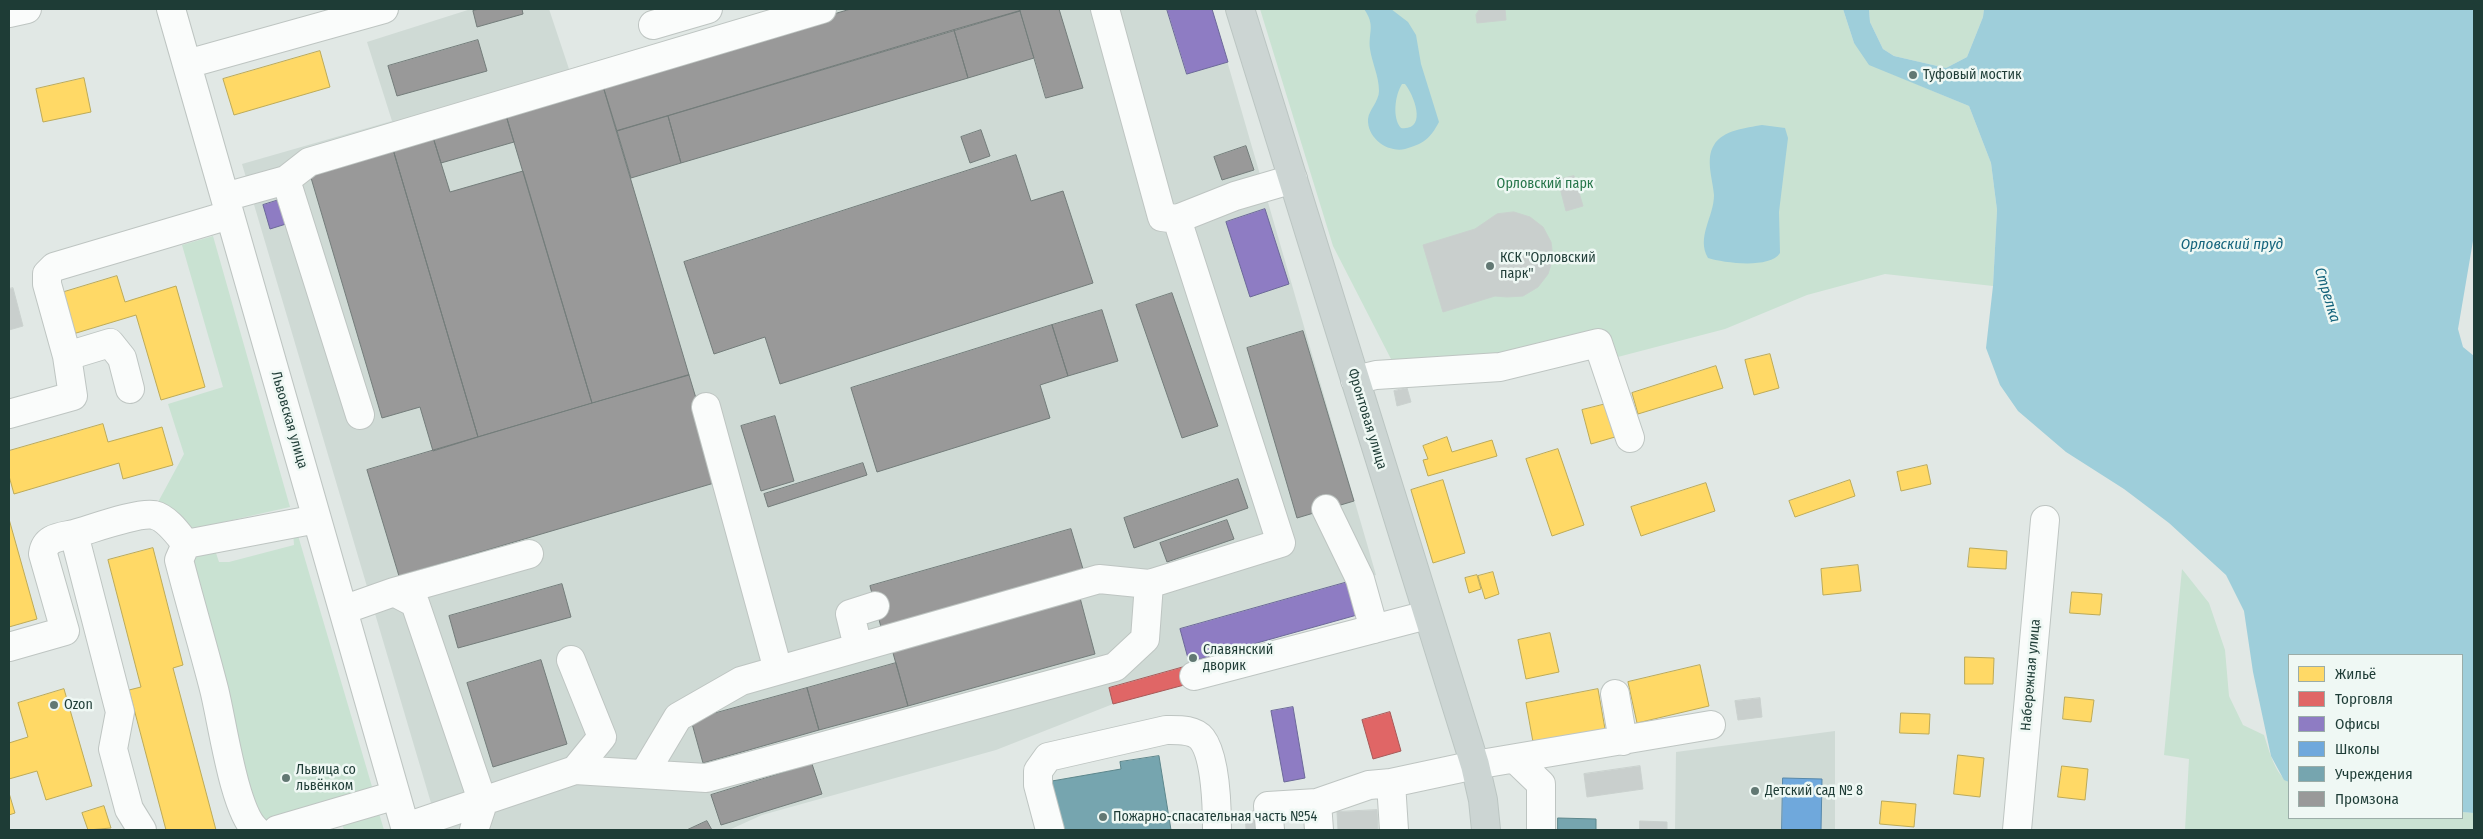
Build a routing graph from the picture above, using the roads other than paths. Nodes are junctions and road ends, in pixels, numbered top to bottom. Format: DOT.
graph roads {
  1 [pos="27,9"];
  2 [pos="171,9"];
  3 [pos="708,9"];
  4 [pos="822,9"];
  5 [pos="1105,9"];
  6 [pos="1240,9"];
  7 [pos="366,11"];
  8 [pos="9,13"];
  9 [pos="653,25"];
  10 [pos="186,64"];
  11 [pos="1293,179"];
  12 [pos="286,180"];
  13 [pos="227,206"];
  14 [pos="1177,219"];
  15 [pos="67,356"];
  16 [pos="1355,380"];
  17 [pos="130,389"];
  18 [pos="706,408"];
  19 [pos="9,414"];
  20 [pos="360,415"];
  21 [pos="1630,438"];
  22 [pos="1326,510"];
  23 [pos="317,519"];
  24 [pos="2045,520"];
  25 [pos="74,534"];
  26 [pos="186,544"];
  27 [pos="529,554"];
  28 [pos="1149,584"];
  29 [pos="394,592"];
  30 [pos="876,606"];
  31 [pos="343,610"];
  32 [pos="1427,615"];
  33 [pos="1374,629"];
  34 [pos="9,647"];
  35 [pos="858,648"];
  36 [pos="571,660"];
  37 [pos="778,670"];
  38 [pos="1194,676"];
  39 [pos="1615,694"];
  40 [pos="1711,725"];
  41 [pos="1623,740"];
  42 [pos="1516,760"];
  43 [pos="1474,765"];
  44 [pos="575,770"];
  45 [pos="644,774"];
  46 [pos="1391,783"];
  47 [pos="396,795"];
  48 [pos="483,802"];
  49 [pos="1317,803"];
  50 [pos="406,829"];
  51 [pos="142,830"];
  52 [pos="256,830"];
  53 [pos="277,830"];
  54 [pos="474,830"];
  55 [pos="1050,830"];
  56 [pos="1217,830"];
  57 [pos="1270,830"];
  58 [pos="1319,830"];
  59 [pos="1394,830"];
  60 [pos="1486,830"];
  61 [pos="1541,830"];
  62 [pos="2017,830"];
  1 -- 8 [label="street"];
  2 -- 10 [label="street, Львовская улица"];
  3 -- 9 [label="street"];
  4 -- 12 [label="street"];
  5 -- 14 [label="street"];
  6 -- 11 [label="main road, Фронтовая улица"];
  7 -- 10 [label="street"];
  10 -- 13 [label="street, Львовская улица"];
  11 -- 14 [label="street"];
  11 -- 16 [label="main road, Фронтовая улица"];
  12 -- 13 [label="street"];
  12 -- 20 [label="street"];
  13 -- 15 [label="street"];
  13 -- 23 [label="street, Львовская улица"];
  14 -- 28 [label="street"];
  15 -- 17 [label="street"];
  15 -- 19 [label="street"];
  16 -- 21 [label="street"];
  16 -- 32 [label="main road, Фронтовая улица"];
  18 -- 37 [label="street"];
  22 -- 33 [label="street"];
  23 -- 26 [label="street"];
  23 -- 31 [label="street, Львовская улица"];
  24 -- 62 [label="street, Набережная улица"];
  25 -- 26 [label="street"];
  25 -- 34 [label="street"];
  25 -- 51 [label="street"];
  26 -- 52 [label="street"];
  27 -- 29 [label="street"];
  28 -- 35 [label="street"];
  28 -- 45 [label="street"];
  29 -- 31 [label="street"];
  29 -- 48 [label="street"];
  30 -- 35 [label="street"];
  31 -- 47 [label="street, Львовская улица"];
  32 -- 33 [label="street"];
  32 -- 43 [label="main road, Фронтовая улица"];
  33 -- 38 [label="street"];
  35 -- 37 [label="street"];
  36 -- 44 [label="street"];
  37 -- 45 [label="street"];
  39 -- 41 [label="street"];
  40 -- 41 [label="street"];
  41 -- 42 [label="street"];
  42 -- 43 [label="street"];
  42 -- 61 [label="street"];
  43 -- 46 [label="street"];
  43 -- 60 [label="main road, Фронтовая улица"];
  44 -- 45 [label="street"];
  44 -- 48 [label="street"];
  46 -- 49 [label="street"];
  46 -- 59 [label="street"];
  47 -- 50 [label="street, Львовская улица"];
  47 -- 53 [label="street"];
  48 -- 50 [label="street"];
  48 -- 54 [label="street"];
  49 -- 57 [label="street"];
  49 -- 58 [label="street"];
  55 -- 56 [label="street"];
}
